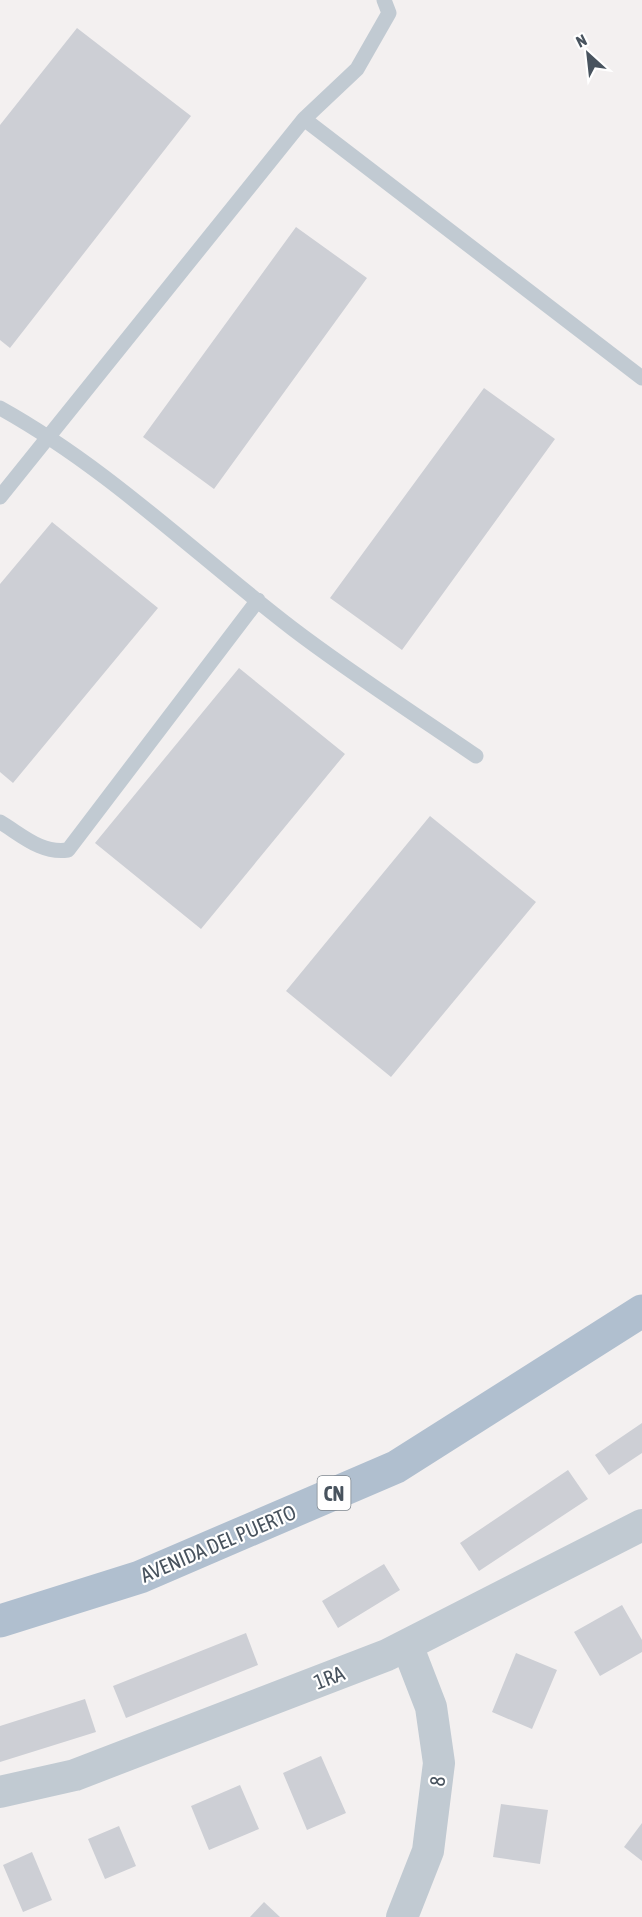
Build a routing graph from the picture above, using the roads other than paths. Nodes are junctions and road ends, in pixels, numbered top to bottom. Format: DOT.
graph roads {
  1 [pos="384,0"];
  2 [pos="304,119"];
  3 [pos="642,378"];
  4 [pos="0,408"];
  5 [pos="50,435"];
  6 [pos="0,497"];
  7 [pos="258,600"];
  8 [pos="476,756"];
  9 [pos="0,822"];
  10 [pos="642,1311"];
  11 [pos="642,1525"];
  12 [pos="0,1621"];
  13 [pos="406,1645"];
  14 [pos="0,1792"];
  15 [pos="402,1917"];
  1 -- 2 [label="lane"];
  2 -- 3 [label="lane"];
  2 -- 5 [label="lane"];
  4 -- 5 [label="lane"];
  5 -- 6 [label="lane"];
  5 -- 7 [label="lane"];
  7 -- 8 [label="lane"];
  7 -- 9 [label="lane"];
  10 -- 12 [label="main road, AVENIDA DEL PUERTO / CN"];
  11 -- 13 [label="street, 1RA"];
  13 -- 14 [label="street, 1RA"];
  13 -- 15 [label="street, 8"];
}
